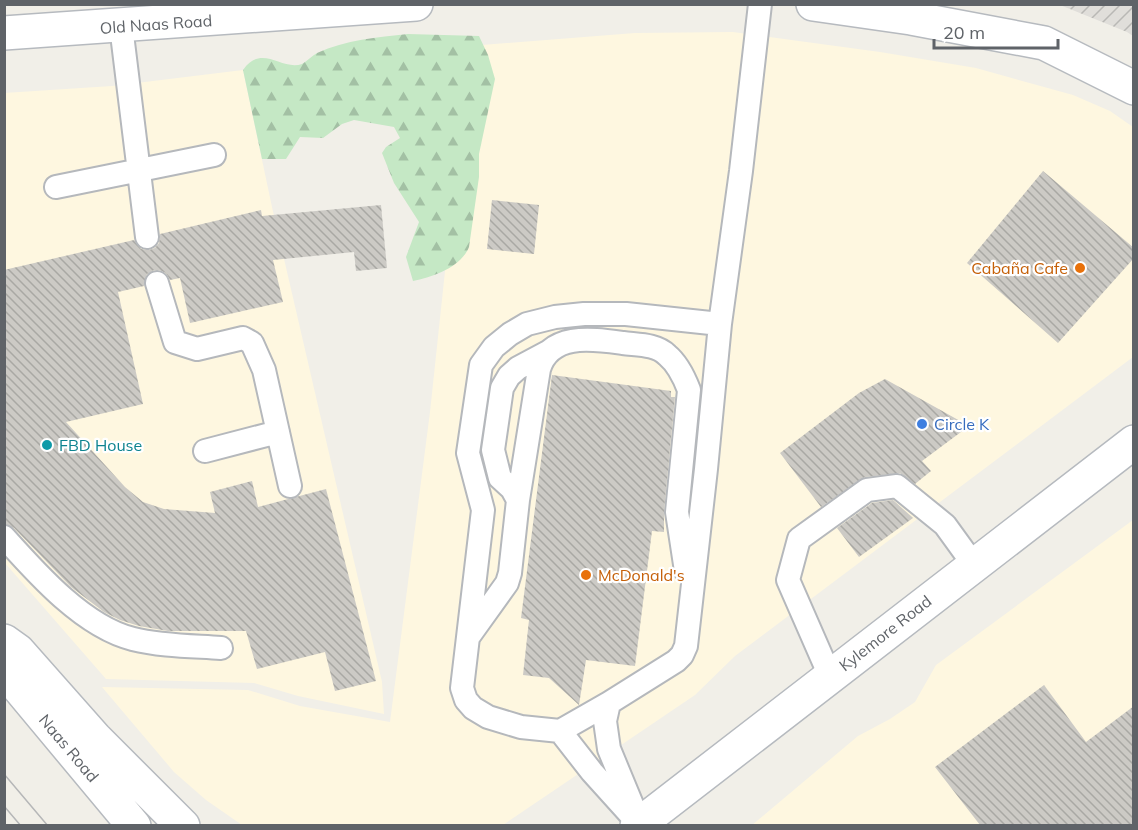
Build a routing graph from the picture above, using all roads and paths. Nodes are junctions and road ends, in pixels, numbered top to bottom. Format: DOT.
graph roads {
  1 [pos="416,4"];
  2 [pos="760,4"];
  3 [pos="813,4"];
  4 [pos="199,13"];
  5 [pos="121,26"];
  6 [pos="4,33"];
  7 [pos="1134,88"];
  8 [pos="214,155"];
  9 [pos="139,170"];
  10 [pos="56,187"];
  11 [pos="147,237"];
  12 [pos="157,283"];
  13 [pos="720,324"];
  14 [pos="548,352"];
  15 [pos="278,432"];
  16 [pos="1134,442"];
  17 [pos="204,451"];
  18 [pos="290,486"];
  19 [pos="518,500"];
  20 [pos="4,537"];
  21 [pos="974,565"];
  22 [pos="691,601"];
  23 [pos="466,640"];
  24 [pos="4,641"];
  25 [pos="220,648"];
  26 [pos="4,670"];
  27 [pos="830,676"];
  28 [pos="609,703"];
  29 [pos="560,731"];
  30 [pos="134,825"];
  31 [pos="183,825"];
  32 [pos="638,825"];
  1 -- 4 [label="main road, Old Naas Road"];
  2 -- 13 [label="lane"];
  3 -- 7 [label="main road"];
  4 -- 5 [label="main road, Old Naas Road"];
  5 -- 6 [label="main road, Old Naas Road"];
  5 -- 9 [label="lane"];
  8 -- 9 [label="lane"];
  9 -- 10 [label="lane"];
  9 -- 11 [label="lane"];
  12 -- 15 [label="lane"];
  13 -- 22 [label="lane"];
  13 -- 23 [label="lane"];
  14 -- 19 [label="lane"];
  14 -- 19 [label="lane"];
  14 -- 22 [label="lane"];
  15 -- 17 [label="lane"];
  15 -- 18 [label="lane"];
  16 -- 21 [label="main road, Kylemore Road"];
  19 -- 23 [label="lane"];
  20 -- 25 [label="lane"];
  21 -- 27 [label="main road, Kylemore Road"];
  21 -- 27 [label="lane"];
  22 -- 28 [label="lane"];
  23 -- 29 [label="lane"];
  24 -- 31 [label="main road"];
  26 -- 30 [label="main road, Naas Road"];
  27 -- 32 [label="main road, Kylemore Road"];
  28 -- 29 [label="lane"];
  28 -- 32 [label="lane"];
  29 -- 32 [label="lane"];
}
